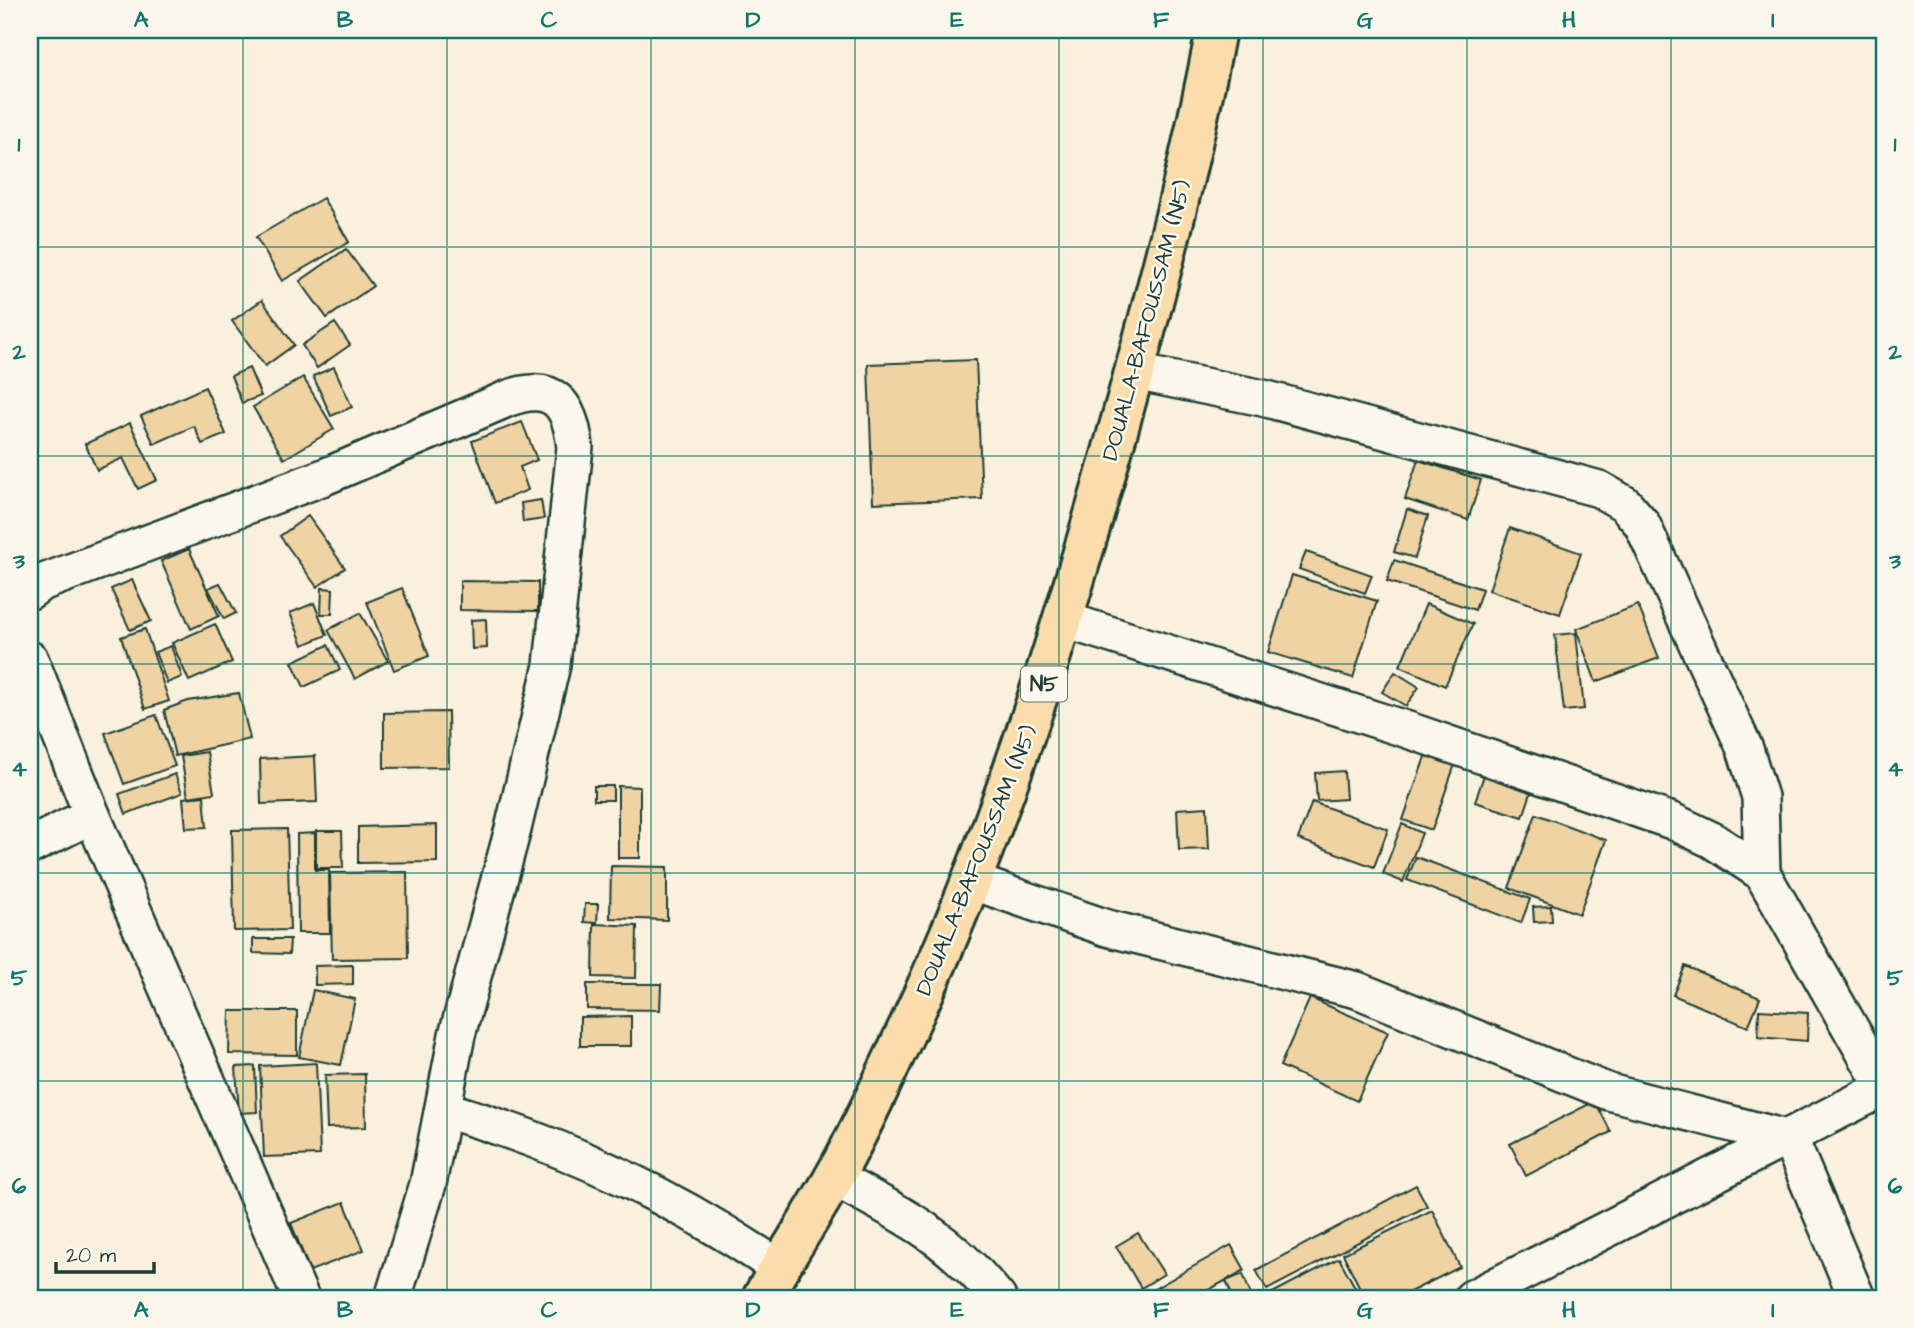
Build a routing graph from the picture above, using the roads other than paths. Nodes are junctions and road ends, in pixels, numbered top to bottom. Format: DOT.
graph roads {
  1 [pos="1216,30"];
  2 [pos="1135,372"];
  3 [pos="30,591"];
  4 [pos="1065,620"];
  5 [pos="30,659"];
  6 [pos="92,815"];
  7 [pos="30,845"];
  8 [pos="1762,873"];
  9 [pos="971,881"];
  10 [pos="1884,1088"];
  11 [pos="443,1109"];
  12 [pos="1790,1139"];
  13 [pos="834,1178"];
  14 [pos="771,1283"];
  15 [pos="301,1298"];
  16 [pos="393,1298"];
  17 [pos="999,1298"];
  18 [pos="1472,1298"];
  19 [pos="1857,1298"];
  1 -- 2 [label="highway, DOUALA-BAFOUSSAM (N5) / N5"];
  2 -- 4 [label="highway, DOUALA-BAFOUSSAM (N5) / N5"];
  2 -- 8 [label="street"];
  3 -- 11 [label="street"];
  4 -- 8 [label="street"];
  4 -- 9 [label="highway, DOUALA-BAFOUSSAM (N5) / N5"];
  5 -- 6 [label="street"];
  6 -- 7 [label="street"];
  6 -- 15 [label="street"];
  8 -- 10 [label="street"];
  9 -- 12 [label="street"];
  9 -- 13 [label="highway, DOUALA-BAFOUSSAM (N5) / N5"];
  10 -- 12 [label="street"];
  11 -- 14 [label="street"];
  11 -- 16 [label="street"];
  12 -- 18 [label="street"];
  12 -- 19 [label="street"];
  13 -- 14 [label="highway, DOUALA-BAFOUSSAM (N5) / N5"];
  13 -- 17 [label="street"];
}
